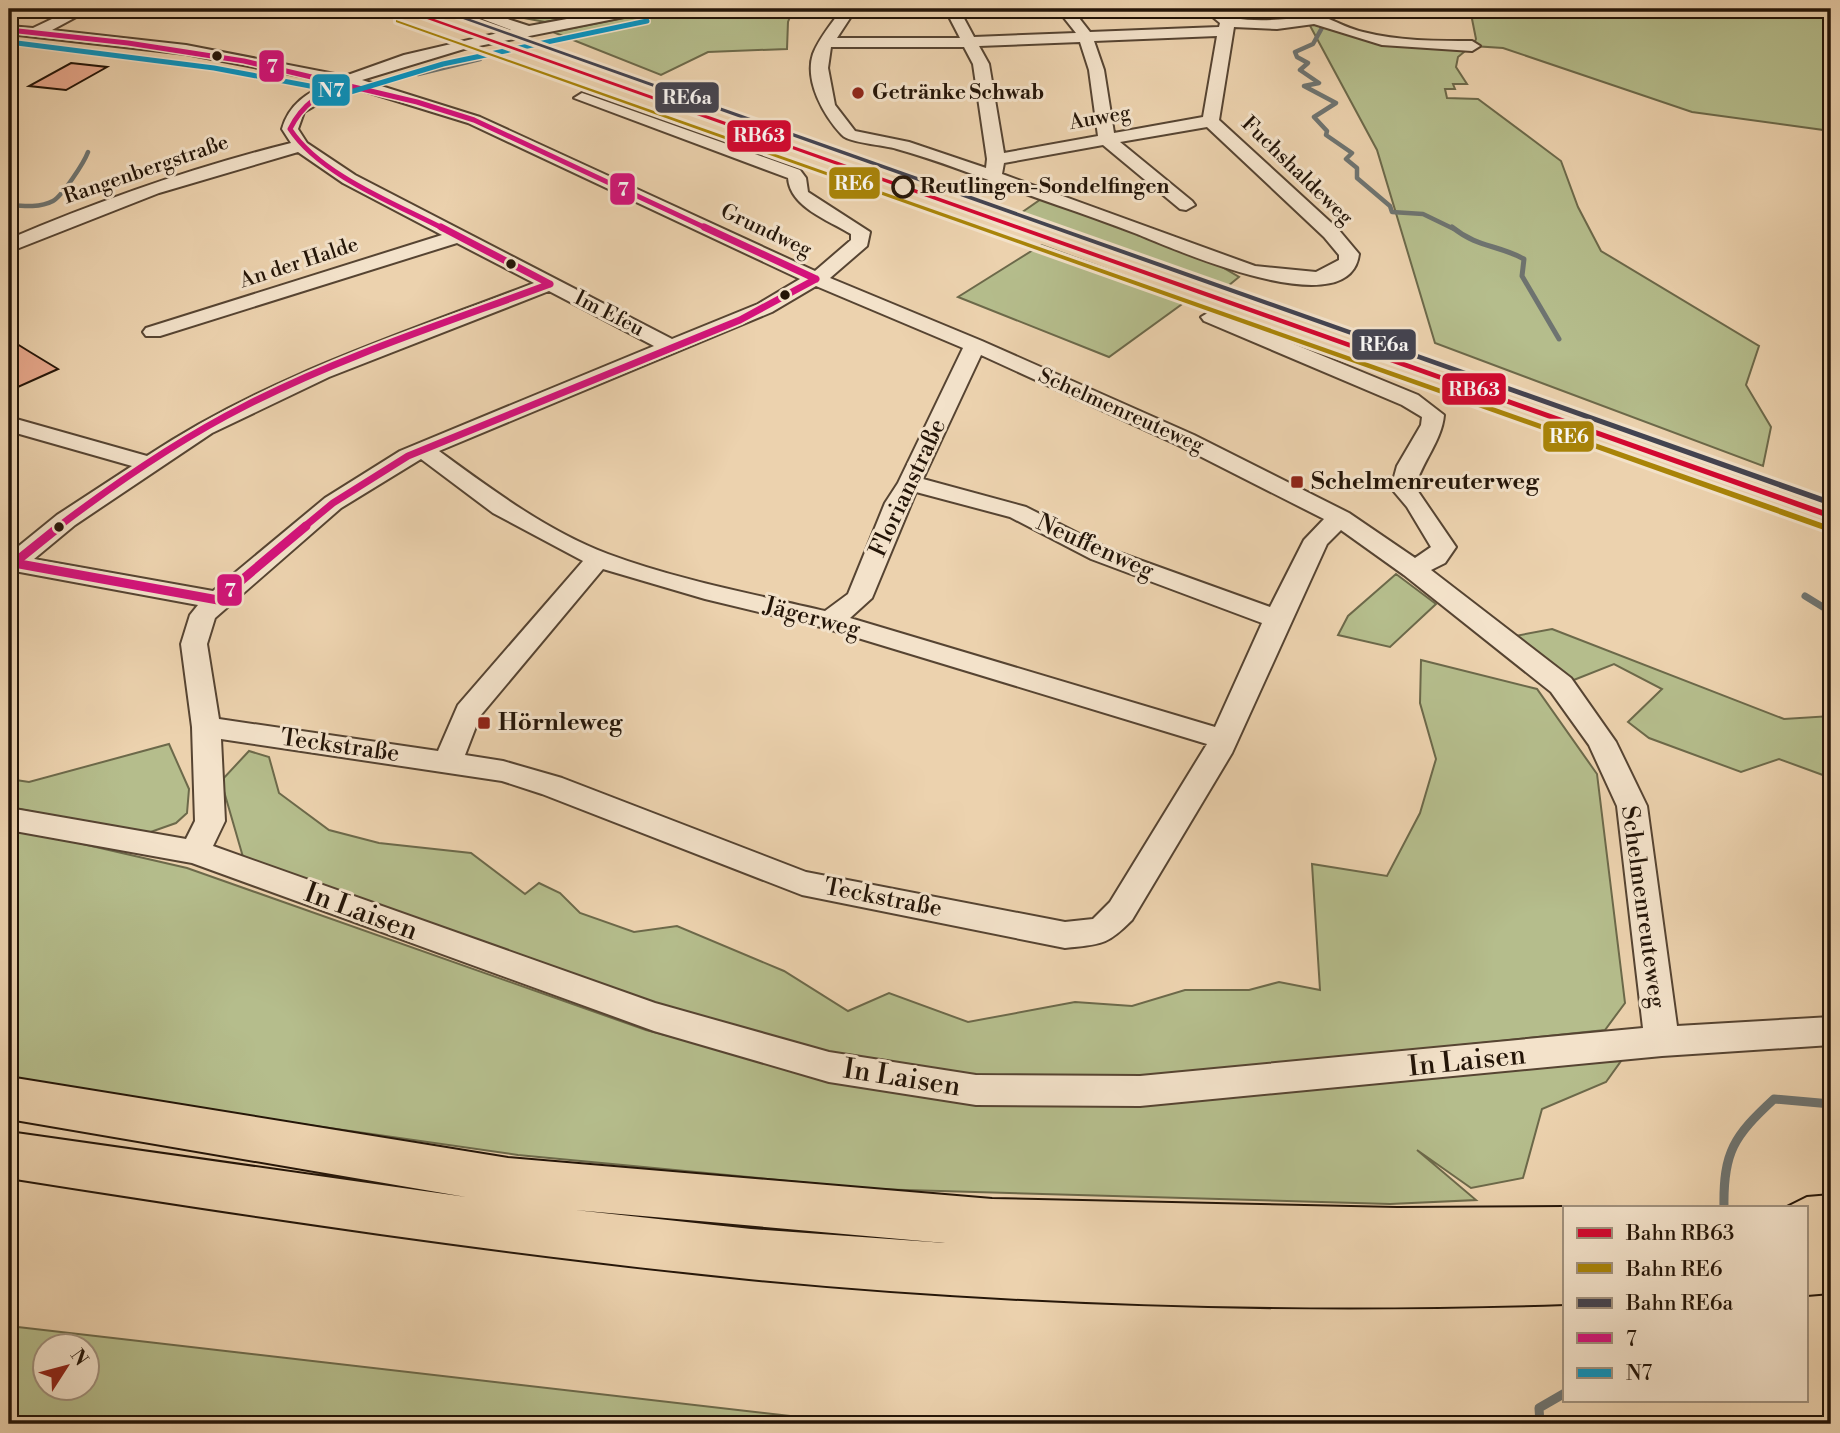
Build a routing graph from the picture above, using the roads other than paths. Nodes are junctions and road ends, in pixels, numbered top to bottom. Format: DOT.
graph roads {
  1 [pos="84,9"];
  2 [pos="463,9"];
  3 [pos="644,9"];
  4 [pos="849,9"];
  5 [pos="952,9"];
  6 [pos="1064,9"];
  7 [pos="1210,9"];
  8 [pos="1298,9"];
  9 [pos="1315,20"];
  10 [pos="1226,27"];
  11 [pos="9,30"];
  12 [pos="36,32"];
  13 [pos="531,32"];
  14 [pos="1087,38"];
  15 [pos="967,42"];
  16 [pos="826,43"];
  17 [pos="1472,46"];
  18 [pos="347,81"];
  19 [pos="582,98"];
  20 [pos="1212,121"];
  21 [pos="1107,140"];
  22 [pos="300,146"];
  23 [pos="994,163"];
  24 [pos="1186,205"];
  25 [pos="458,236"];
  26 [pos="9,246"];
  27 [pos="816,279"];
  28 [pos="550,284"];
  29 [pos="1211,317"];
  30 [pos="153,332"];
  31 [pos="975,345"];
  32 [pos="671,347"];
  33 [pos="9,424"];
  34 [pos="422,450"];
  35 [pos="152,464"];
  36 [pos="910,483"];
  37 [pos="1340,518"];
  38 [pos="598,559"];
  39 [pos="11,562"];
  40 [pos="1413,569"];
  41 [pos="218,600"];
  42 [pos="1277,619"];
  43 [pos="830,621"];
  44 [pos="206,727"];
  45 [pos="1223,739"];
  46 [pos="448,761"];
  47 [pos="9,819"];
  48 [pos="195,852"];
  49 [pos="1831,1031"];
  50 [pos="1662,1041"];
  51 [pos="9,1098"];
  52 [pos="9,1155"];
  53 [pos="1831,1219"];
  54 [pos="1808,1221"];
  55 [pos="1563,1233"];
  56 [pos="1478,1257"];
  57 [pos="1831,1268"];
  58 [pos="1808,1269"];
  59 [pos="1563,1278"];
  1 -- 12 [label="street"];
  2 -- 13 [label="street"];
  3 -- 13 [label="street"];
  4 -- 16 [label="street"];
  5 -- 15 [label="street"];
  6 -- 14 [label="street"];
  7 -- 10 [label="street"];
  8 -- 9 [label="street"];
  9 -- 10 [label="street"];
  9 -- 17 [label="street"];
  10 -- 14 [label="street"];
  10 -- 20 [label="street, Fuchshaldeweg"];
  11 -- 12 [label="street, Grundweg"];
  12 -- 18 [label="street, Grundweg"];
  13 -- 18 [label="street"];
  14 -- 15 [label="street"];
  14 -- 21 [label="street"];
  15 -- 16 [label="street"];
  15 -- 23 [label="street"];
  16 -- 23 [label="street"];
  18 -- 22 [label="street"];
  18 -- 27 [label="street, Grundweg"];
  19 -- 27 [label="street"];
  20 -- 21 [label="street, Auweg"];
  20 -- 23 [label="street, Fuchshaldeweg"];
  21 -- 23 [label="street, Auweg"];
  21 -- 24 [label="street"];
  22 -- 25 [label="street, Im Efeu"];
  22 -- 26 [label="street, Rangenbergstraße"];
  25 -- 28 [label="street, Im Efeu"];
  25 -- 30 [label="street, An der Halde"];
  27 -- 31 [label="street, Schelmenreuteweg"];
  27 -- 32 [label="street"];
  28 -- 32 [label="street, Im Efeu"];
  28 -- 35 [label="street"];
  29 -- 40 [label="street"];
  31 -- 36 [label="street, Florianstraße"];
  31 -- 37 [label="street, Schelmenreuteweg"];
  32 -- 34 [label="street"];
  33 -- 35 [label="street"];
  34 -- 38 [label="street, Jägerweg"];
  34 -- 41 [label="street"];
  35 -- 39 [label="street"];
  36 -- 42 [label="street, Neuffenweg"];
  36 -- 43 [label="street, Florianstraße"];
  37 -- 40 [label="street, Schelmenreuteweg"];
  37 -- 42 [label="street, Teckstraße"];
  38 -- 43 [label="street, Jägerweg"];
  38 -- 46 [label="street"];
  39 -- 41 [label="street"];
  40 -- 50 [label="street, Schelmenreuteweg"];
  41 -- 44 [label="street"];
  42 -- 45 [label="street, Teckstraße"];
  43 -- 45 [label="street, Jägerweg"];
  44 -- 46 [label="street, Teckstraße"];
  44 -- 48 [label="street"];
  45 -- 46 [label="street, Teckstraße"];
  47 -- 48 [label="street, In Laisen"];
  48 -- 50 [label="street, In Laisen"];
  49 -- 50 [label="street, In Laisen"];
  51 -- 56 [label="highway"];
  52 -- 56 [label="highway"];
  53 -- 54 [label="highway"];
  55 -- 56 [label="highway"];
  56 -- 59 [label="highway"];
  57 -- 58 [label="highway"];
}
